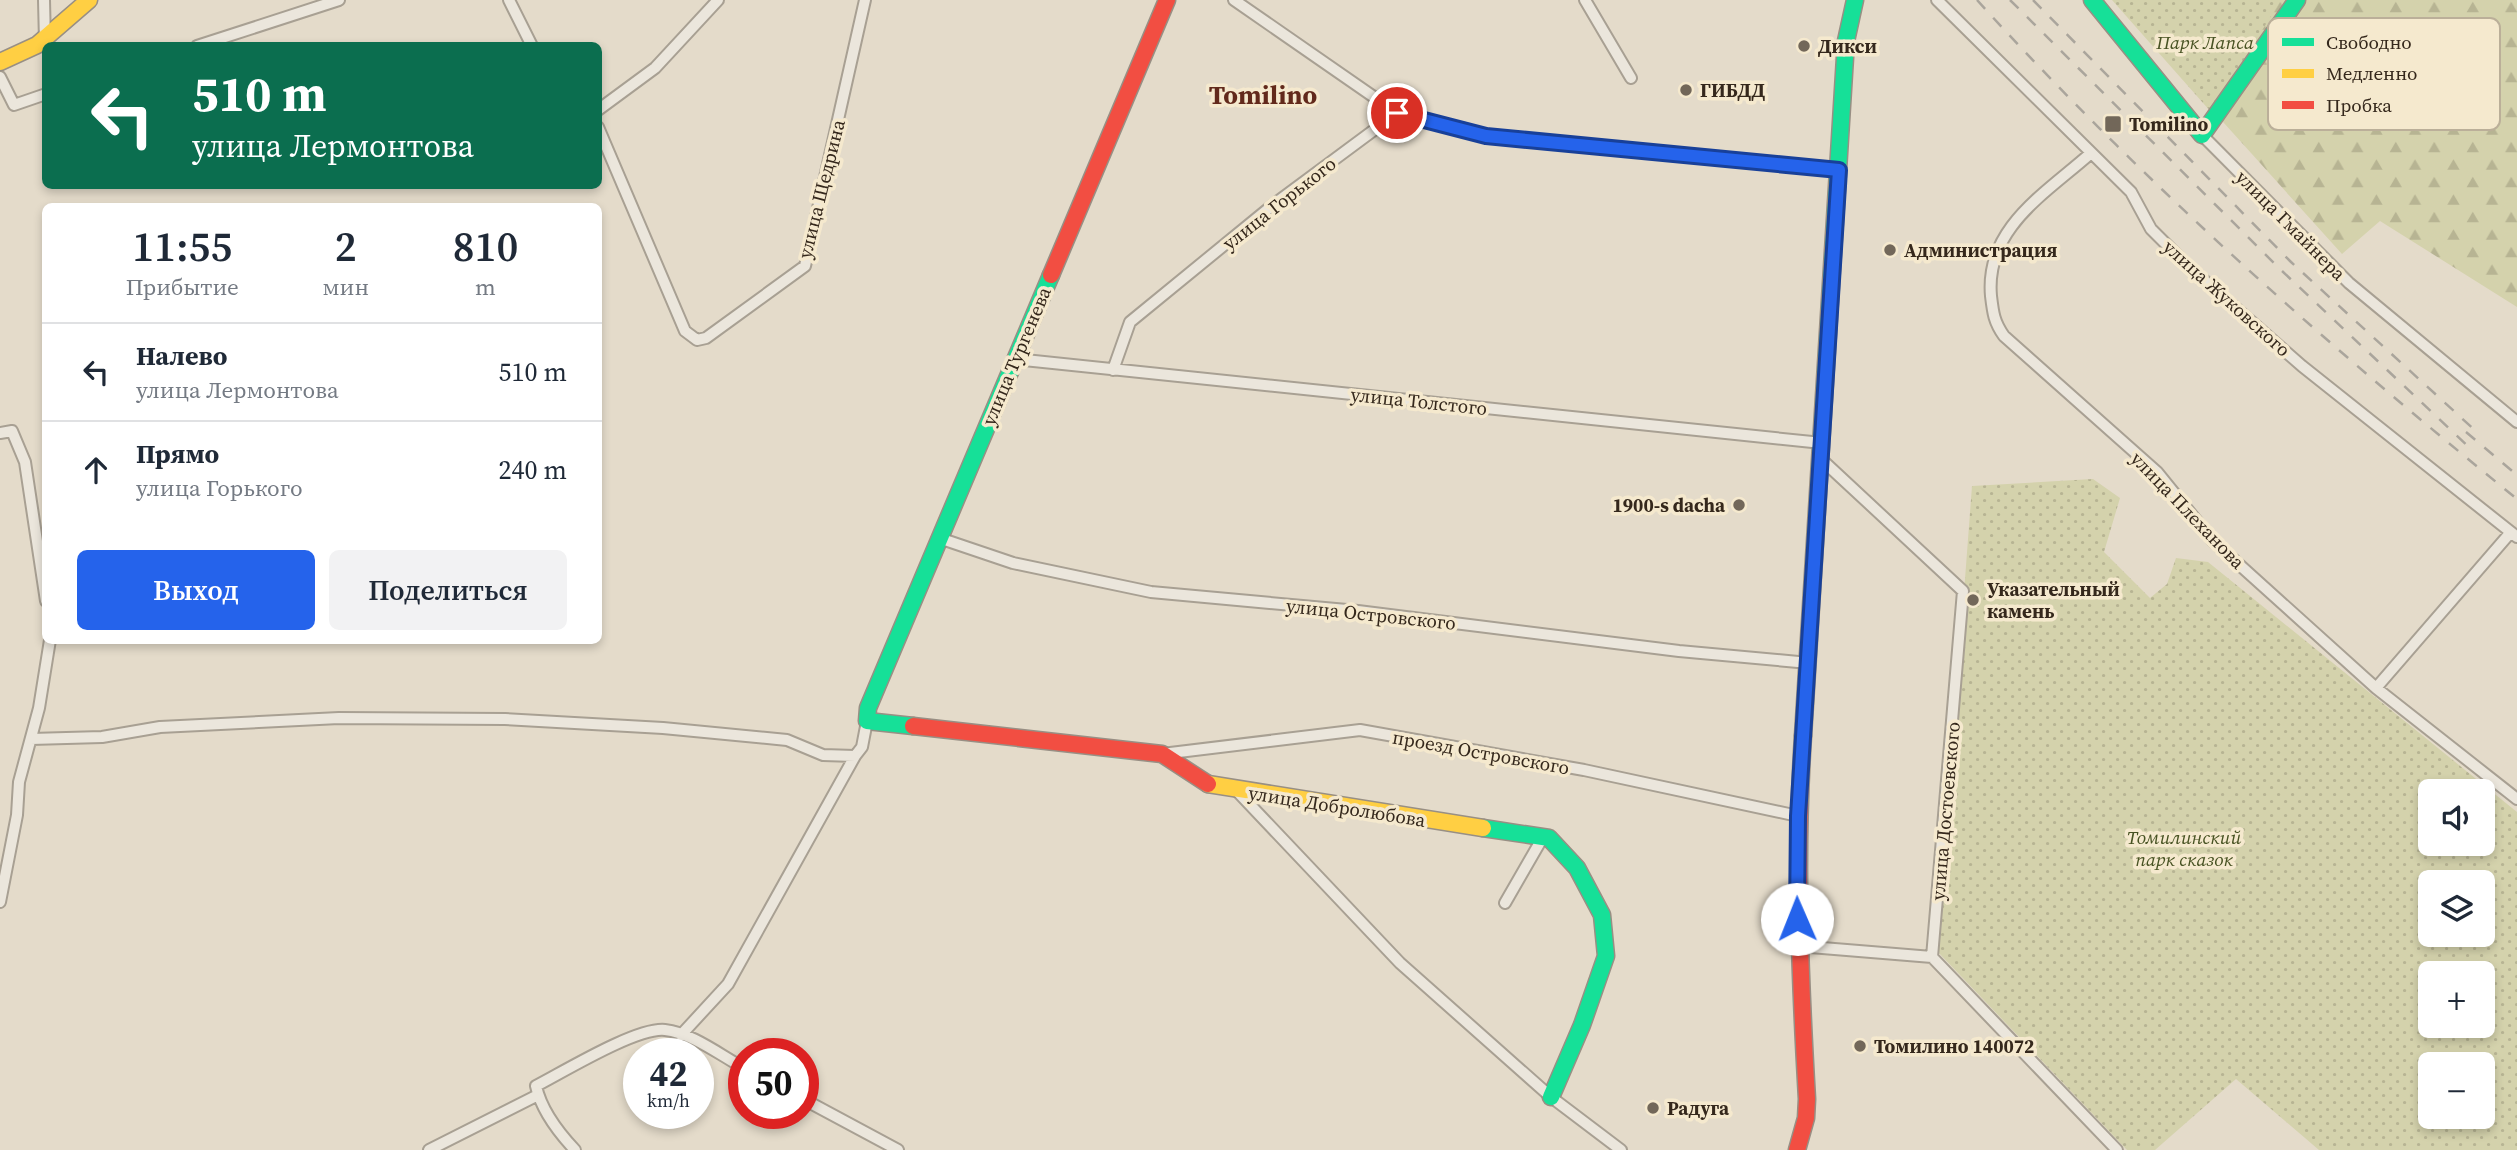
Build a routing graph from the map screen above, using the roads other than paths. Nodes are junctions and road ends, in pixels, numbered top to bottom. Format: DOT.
graph roads {
  1 [pos="44,0"];
  2 [pos="89,0"];
  3 [pos="339,0"];
  4 [pos="509,0"];
  5 [pos="718,0"];
  6 [pos="865,0"];
  7 [pos="1167,0"];
  8 [pos="1234,0"];
  9 [pos="1585,0"];
  10 [pos="1937,0"];
  11 [pos="2092,0"];
  12 [pos="2297,0"];
  13 [pos="1856,3"];
  14 [pos="2284,18"];
  15 [pos="2268,41"];
  16 [pos="45,42"];
  17 [pos="209,42"];
  18 [pos="530,42"];
  19 [pos="42,44"];
  20 [pos="0,62"];
  21 [pos="0,77"];
  22 [pos="1631,78"];
  23 [pos="42,95"];
  24 [pos="602,107"];
  25 [pos="1397,113"];
  26 [pos="2202,135"];
  27 [pos="602,136"];
  28 [pos="2091,153"];
  29 [pos="1839,170"];
  30 [pos="1015,359"];
  31 [pos="1113,370"];
  32 [pos="2517,422"];
  33 [pos="0,433"];
  34 [pos="1821,451"];
  35 [pos="2514,534"];
  36 [pos="939,538"];
  37 [pos="42,575"];
  38 [pos="49,644"];
  39 [pos="1809,663"];
  40 [pos="2376,688"];
  41 [pos="867,717"];
  42 [pos="31,739"];
  43 [pos="1162,754"];
  44 [pos="855,756"];
  45 [pos="1236,790"];
  46 [pos="2517,799"];
  47 [pos="1798,816"];
  48 [pos="1543,837"];
  49 [pos="0,902"];
  50 [pos="1505,903"];
  51 [pos="1798,946"];
  52 [pos="1932,957"];
  53 [pos="681,1035"];
  54 [pos="728,1060"];
  55 [pos="537,1090"];
  56 [pos="1551,1097"];
  57 [pos="819,1108"];
  58 [pos="429,1150"];
  59 [pos="575,1150"];
  60 [pos="898,1150"];
  61 [pos="1621,1150"];
  62 [pos="1797,1150"];
  63 [pos="2117,1150"];
  1 -- 16 [label="street"];
  2 -- 16 [label="street"];
  3 -- 17 [label="street"];
  4 -- 18 [label="street"];
  5 -- 24 [label="street"];
  6 -- 27 [label="street, улица Щедрина"];
  7 -- 30 [label="street, улица Тургенева"];
  8 -- 25 [label="street"];
  9 -- 22 [label="street"];
  10 -- 28 [label="street, улица Жуковского"];
  11 -- 26 [label="street, улица Гмайнера"];
  12 -- 14 [label="street"];
  13 -- 29 [label="street"];
  15 -- 26 [label="street"];
  19 -- 20 [label="street"];
  21 -- 23 [label="street"];
  25 -- 29 [label="street"];
  25 -- 31 [label="street, улица Горького"];
  26 -- 32 [label="street, улица Гмайнера"];
  28 -- 35 [label="street, улица Жуковского"];
  28 -- 40 [label="street, улица Плеханова"];
  29 -- 34 [label="street"];
  30 -- 31 [label="street, улица Толстого"];
  30 -- 36 [label="street, улица Тургенева"];
  31 -- 34 [label="street, улица Толстого"];
  33 -- 37 [label="street"];
  34 -- 39 [label="street"];
  34 -- 52 [label="street, улица Достоевского"];
  35 -- 40 [label="street"];
  36 -- 39 [label="street, улица Островского"];
  36 -- 41 [label="street, улица Тургенева"];
  38 -- 42 [label="street"];
  39 -- 47 [label="street"];
  40 -- 46 [label="street, улица Плеханова"];
  41 -- 43 [label="street"];
  41 -- 44 [label="street"];
  42 -- 44 [label="street"];
  42 -- 49 [label="street"];
  43 -- 45 [label="street"];
  43 -- 47 [label="street, проезд Островского"];
  44 -- 53 [label="street"];
  45 -- 48 [label="street, улица Добролюбова"];
  45 -- 56 [label="street, улица Добролюбова"];
  47 -- 51 [label="street"];
  48 -- 50 [label="street"];
  48 -- 56 [label="street"];
  51 -- 52 [label="street"];
  51 -- 62 [label="street"];
  52 -- 63 [label="street"];
  53 -- 54 [label="street"];
  53 -- 55 [label="street"];
  55 -- 58 [label="street"];
  55 -- 59 [label="street"];
  56 -- 61 [label="street, улица Добролюбова"];
  57 -- 60 [label="street"];
}
